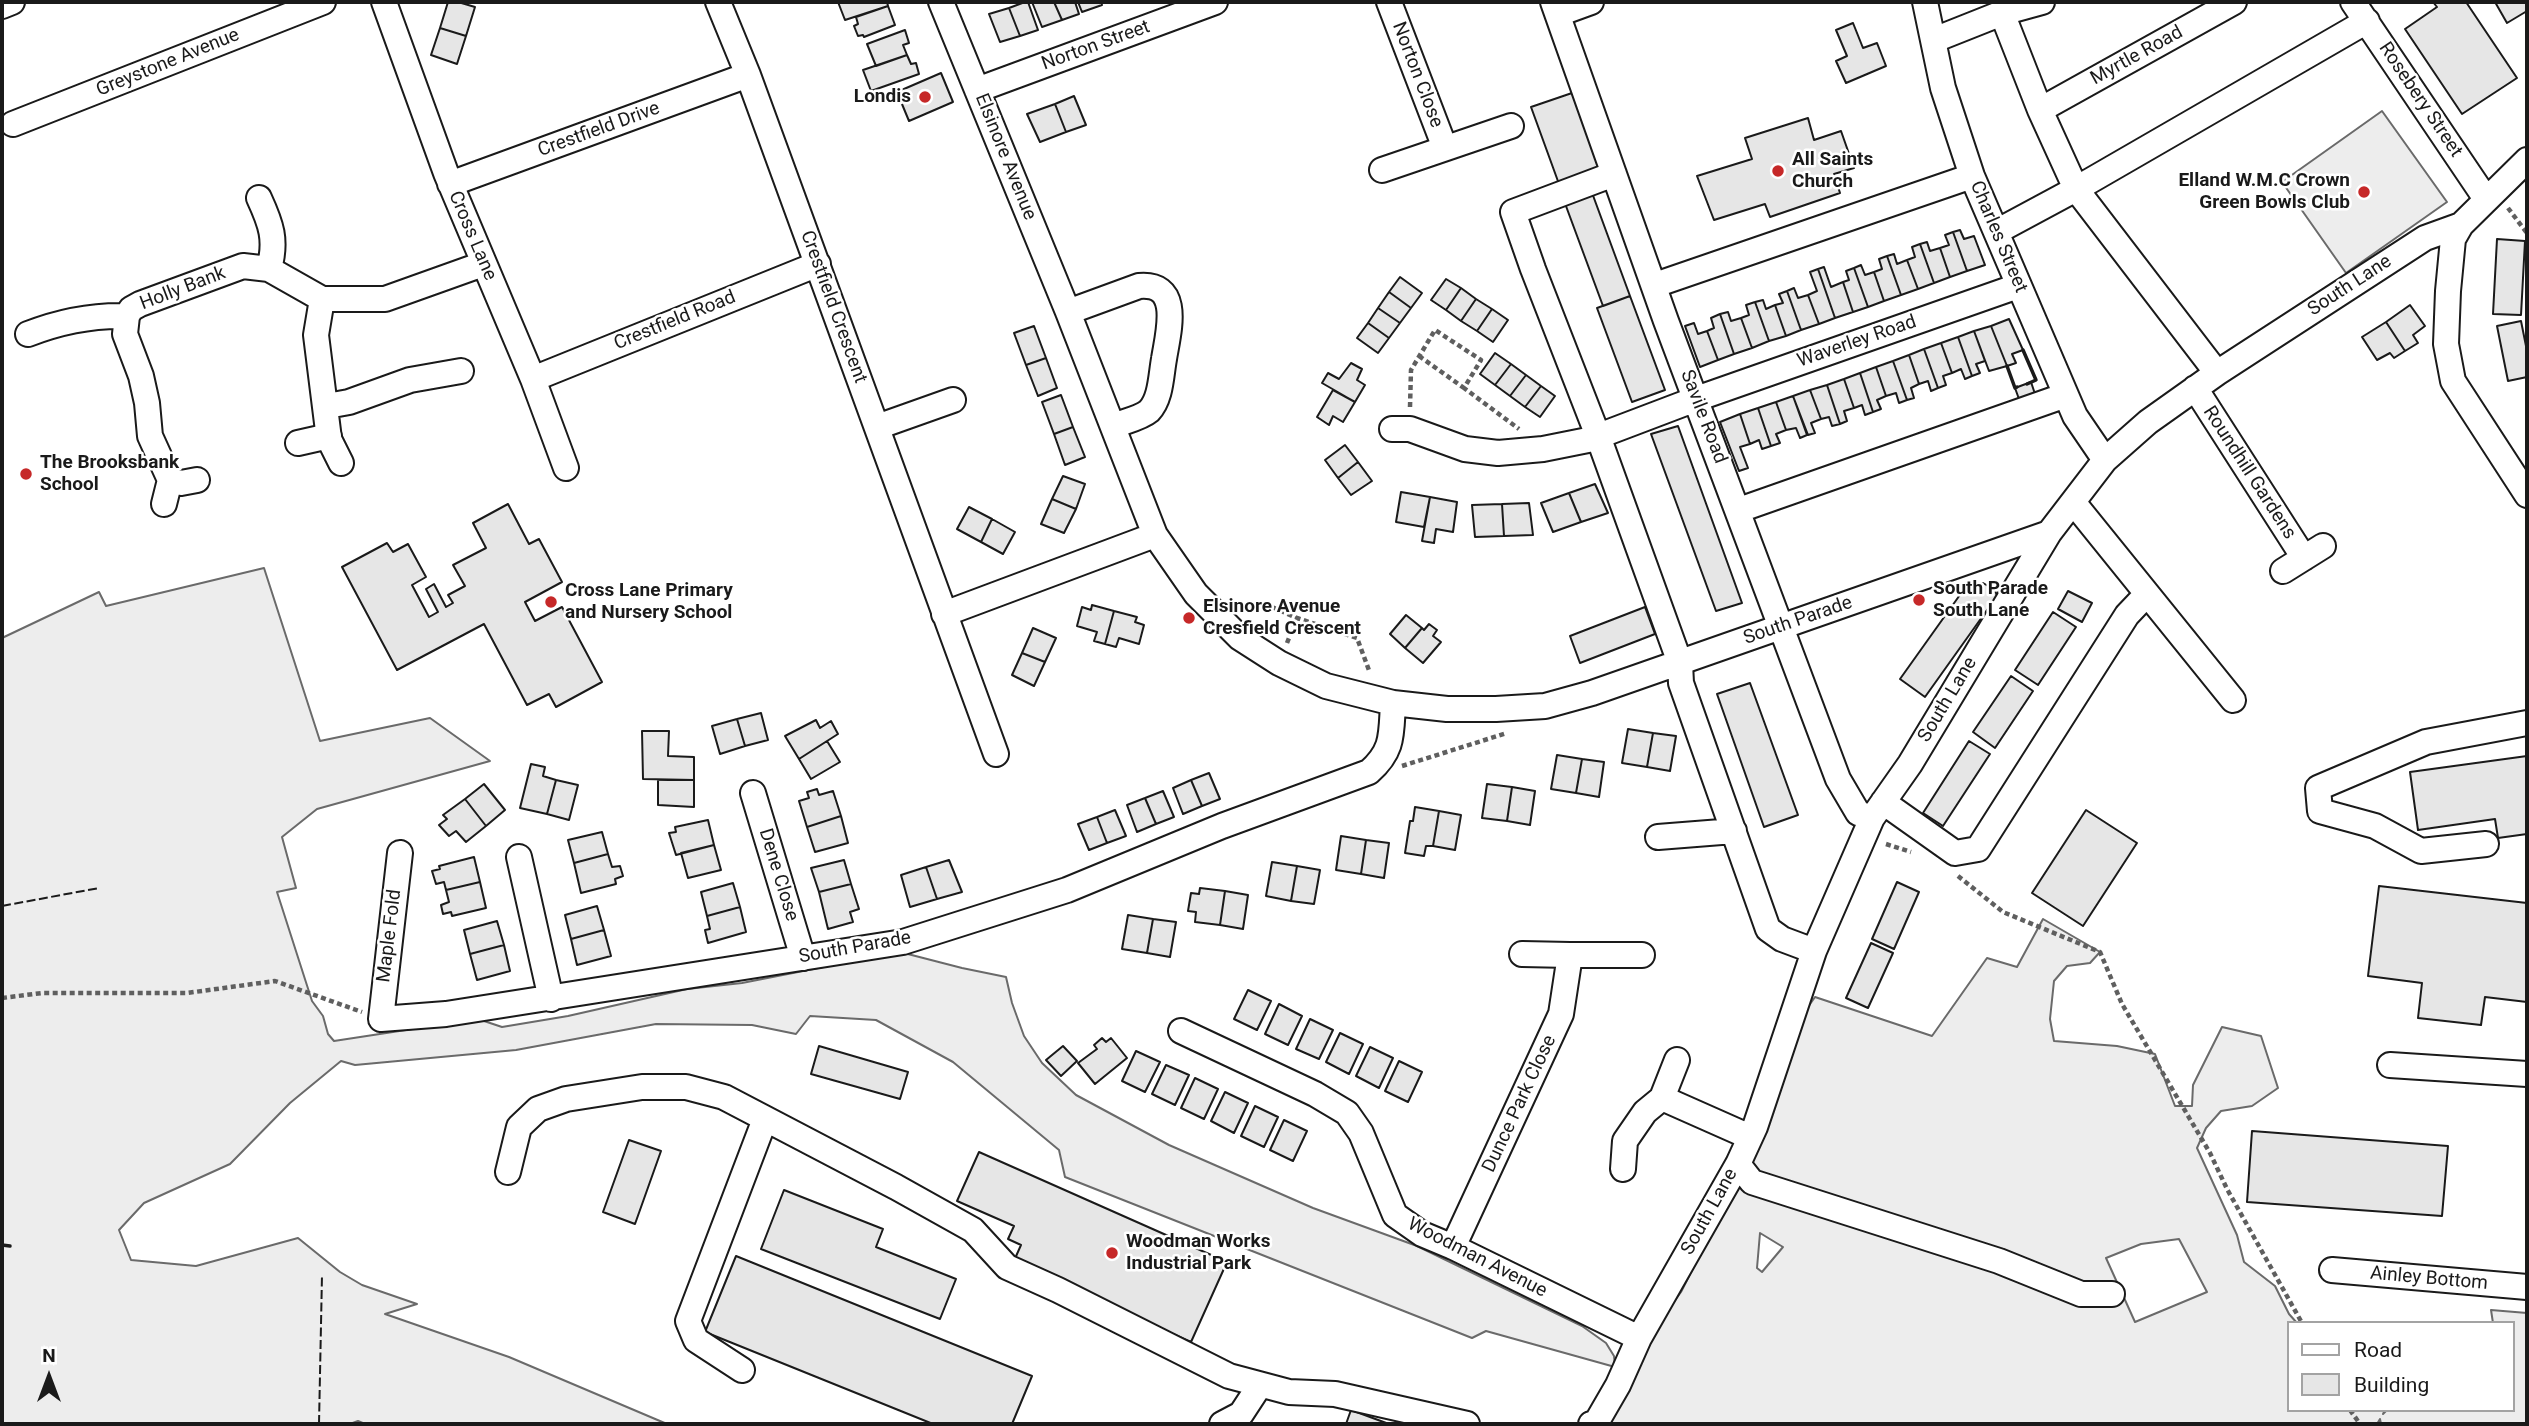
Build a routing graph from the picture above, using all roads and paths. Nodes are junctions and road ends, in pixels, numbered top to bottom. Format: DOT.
graph roads {
  1 [pos="12,2"];
  2 [pos="323,2"];
  3 [pos="384,2"];
  4 [pos="719,2"];
  5 [pos="942,2"];
  6 [pos="1211,2"];
  7 [pos="1389,2"];
  8 [pos="1591,2"];
  9 [pos="1925,2"];
  10 [pos="2042,2"];
  11 [pos="2234,2"];
  12 [pos="2,6"];
  13 [pos="1555,8"];
  14 [pos="2010,8"];
  15 [pos="2360,11"];
  16 [pos="1934,40"];
  17 [pos="748,75"];
  18 [pos="977,90"];
  19 [pos="2040,110"];
  20 [pos="13,124"];
  21 [pos="1511,126"];
  22 [pos="1445,148"];
  23 [pos="2527,160"];
  24 [pos="1382,170"];
  25 [pos="1614,174"];
  26 [pos="1972,176"];
  27 [pos="450,184"];
  28 [pos="2076,189"];
  29 [pos="2490,195"];
  30 [pos="259,198"];
  31 [pos="2461,225"];
  32 [pos="1996,232"];
  33 [pos="2527,233"];
  34 [pos="483,264"];
  35 [pos="818,264"];
  36 [pos="269,269"];
  37 [pos="1655,285"];
  38 [pos="2018,286"];
  39 [pos="321,299"];
  40 [pos="1068,312"];
  41 [pos="127,316"];
  42 [pos="27,334"];
  43 [pos="1419,356"];
  44 [pos="461,371"];
  45 [pos="2217,373"];
  46 [pos="533,379"];
  47 [pos="1464,388"];
  48 [pos="2195,388"];
  49 [pos="2066,395"];
  50 [pos="1696,399"];
  51 [pos="953,401"];
  52 [pos="327,406"];
  53 [pos="1113,426"];
  54 [pos="877,427"];
  55 [pos="1401,429"];
  56 [pos="329,436"];
  57 [pos="1598,436"];
  58 [pos="298,443"];
  59 [pos="1546,449"];
  60 [pos="2105,460"];
  61 [pos="341,463"];
  62 [pos="566,468"];
  63 [pos="170,480"];
  64 [pos="197,480"];
  65 [pos="2527,495"];
  66 [pos="2073,502"];
  67 [pos="164,504"];
  68 [pos="1739,510"];
  69 [pos="2049,533"];
  70 [pos="1155,535"];
  71 [pos="2304,558"];
  72 [pos="2147,594"];
  73 [pos="1272,607"];
  74 [pos="944,614"];
  75 [pos="1297,618"];
  76 [pos="1783,626"];
  77 [pos="1279,663"];
  78 [pos="1680,663"];
  79 [pos="2233,700"];
  80 [pos="1386,701"];
  81 [pos="2527,723"];
  82 [pos="1508,733"];
  83 [pos="996,754"];
  84 [pos="1383,760"];
  85 [pos="753,793"];
  86 [pos="1874,819"];
  87 [pos="1734,831"];
  88 [pos="1658,837"];
  89 [pos="2486,845"];
  90 [pos="1913,852"];
  91 [pos="400,853"];
  92 [pos="519,858"];
  93 [pos="1956,875"];
  94 [pos="1814,951"];
  95 [pos="1522,954"];
  96 [pos="1570,955"];
  97 [pos="1642,956"];
  98 [pos="803,958"];
  99 [pos="2,998"];
  100 [pos="551,999"];
  101 [pos="381,1019"];
  102 [pos="1181,1031"];
  103 [pos="1677,1060"];
  104 [pos="2390,1065"];
  105 [pos="2527,1074"];
  106 [pos="1662,1098"];
  107 [pos="765,1119"];
  108 [pos="1750,1137"];
  109 [pos="1738,1164"];
  110 [pos="1623,1169"];
  111 [pos="508,1172"];
  112 [pos="1453,1247"];
  113 [pos="2332,1270"];
  114 [pos="2527,1287"];
  115 [pos="2112,1294"];
  116 [pos="2301,1321"];
  117 [pos="1639,1338"];
  118 [pos="742,1370"];
  119 [pos="1260,1385"];
  120 [pos="1223,1424"];
  121 [pos="1467,1424"];
  122 [pos="1594,1424"];
  1 -- 12 [label="street"];
  2 -- 20 [label="street, Greystone Avenue"];
  3 -- 27 [label="street, Cross Lane"];
  4 -- 17 [label="street, Crestfield Crescent"];
  5 -- 18 [label="street, Elsinore Avenue"];
  6 -- 18 [label="street, Norton Street"];
  7 -- 22 [label="street, Norton Close"];
  8 -- 13 [label="street"];
  9 -- 16 [label="street, Charles Street"];
  10 -- 14 [label="street"];
  11 -- 19 [label="street, Myrtle Road"];
  13 -- 25 [label="street, Savile Road"];
  14 -- 16 [label="street"];
  14 -- 19 [label="street"];
  15 -- 28 [label="street"];
  15 -- 29 [label="street, Rosebery Street"];
  16 -- 26 [label="street, Charles Street"];
  17 -- 27 [label="street, Crestfield Drive"];
  17 -- 35 [label="street, Crestfield Crescent"];
  18 -- 40 [label="street, Elsinore Avenue"];
  19 -- 28 [label="street"];
  21 -- 22 [label="street, Norton Close"];
  22 -- 24 [label="street, Norton Close"];
  23 -- 29 [label="street, South Lane"];
  25 -- 37 [label="street, Savile Road"];
  25 -- 57 [label="street"];
  26 -- 32 [label="street, Charles Street"];
  26 -- 37 [label="street"];
  27 -- 34 [label="street, Cross Lane"];
  28 -- 32 [label="street"];
  28 -- 45 [label="street"];
  29 -- 31 [label="street, South Lane"];
  29 -- 33 [label="path"];
  30 -- 36 [label="street"];
  31 -- 45 [label="street, South Lane"];
  31 -- 65 [label="street"];
  32 -- 38 [label="street, Charles Street"];
  34 -- 39 [label="street, Holly Bank"];
  34 -- 46 [label="street, Cross Lane"];
  35 -- 46 [label="street, Crestfield Road"];
  35 -- 54 [label="street, Crestfield Crescent"];
  36 -- 39 [label="street, Holly Bank"];
  36 -- 41 [label="street, Holly Bank"];
  37 -- 50 [label="street, Savile Road"];
  38 -- 49 [label="street, Charles Street"];
  38 -- 50 [label="street, Waverley Road"];
  39 -- 52 [label="street"];
  40 -- 53 [label="street, Elsinore Avenue"];
  40 -- 53 [label="street"];
  41 -- 42 [label="street"];
  41 -- 63 [label="street, Holly Bank"];
  43 -- 47 [label="path"];
  43 -- 47 [label="path"];
  43 -- 55 [label="path"];
  44 -- 52 [label="street"];
  45 -- 48 [label="street, South Lane"];
  46 -- 62 [label="street, Cross Lane"];
  47 -- 59 [label="path"];
  48 -- 60 [label="street, South Lane"];
  48 -- 71 [label="street, Roundhill Gardens"];
  49 -- 60 [label="street, Charles Street"];
  49 -- 68 [label="street"];
  50 -- 57 [label="street, Waverley Road"];
  50 -- 68 [label="street, Savile Road"];
  51 -- 54 [label="street"];
  52 -- 56 [label="street"];
  53 -- 70 [label="street, Elsinore Avenue"];
  54 -- 74 [label="street, Crestfield Crescent"];
  55 -- 59 [label="street, Waverley Road"];
  56 -- 58 [label="street"];
  56 -- 61 [label="street"];
  57 -- 59 [label="street, Waverley Road"];
  57 -- 78 [label="street"];
  60 -- 66 [label="street, South Lane"];
  63 -- 64 [label="street"];
  63 -- 67 [label="street"];
  66 -- 69 [label="street, South Lane"];
  66 -- 72 [label="street"];
  68 -- 76 [label="street, Savile Road"];
  69 -- 76 [label="street, South Parade"];
  69 -- 86 [label="street, South Lane"];
  70 -- 74 [label="street"];
  70 -- 77 [label="street, Elsinore Avenue"];
  72 -- 79 [label="street"];
  72 -- 86 [label="street, Savile Road"];
  73 -- 75 [label="path"];
  74 -- 83 [label="street, Crestfield Crescent"];
  75 -- 77 [label="path"];
  75 -- 80 [label="path"];
  76 -- 78 [label="street, South Parade"];
  76 -- 86 [label="street, Savile Road"];
  77 -- 80 [label="street, Elsinore Avenue"];
  78 -- 80 [label="street, South Parade"];
  78 -- 87 [label="street"];
  80 -- 84 [label="street"];
  81 -- 89 [label="street"];
  82 -- 84 [label="path"];
  84 -- 98 [label="street, South Parade"];
  85 -- 98 [label="street, Dene Close"];
  86 -- 90 [label="path"];
  86 -- 94 [label="street, South Lane"];
  87 -- 88 [label="street"];
  87 -- 94 [label="street"];
  91 -- 101 [label="street, Maple Fold"];
  92 -- 100 [label="street"];
  93 -- 116 [label="path"];
  94 -- 108 [label="street, South Lane"];
  95 -- 96 [label="street"];
  96 -- 97 [label="street"];
  96 -- 112 [label="street, Dunce Park Close"];
  98 -- 100 [label="street, South Parade"];
  99 -- 101 [label="path"];
  100 -- 101 [label="street, South Parade"];
  102 -- 112 [label="street, Woodman Avenue"];
  103 -- 106 [label="street"];
  104 -- 105 [label="street"];
  106 -- 108 [label="street"];
  106 -- 110 [label="street"];
  107 -- 111 [label="street"];
  107 -- 118 [label="street"];
  107 -- 119 [label="street"];
  108 -- 109 [label="street, South Lane"];
  109 -- 115 [label="street"];
  109 -- 117 [label="street, South Lane"];
  112 -- 117 [label="street, Woodman Avenue"];
  113 -- 114 [label="street, Ainley Bottom"];
  117 -- 122 [label="street, South Lane"];
  119 -- 120 [label="street"];
  119 -- 121 [label="street"];
}
